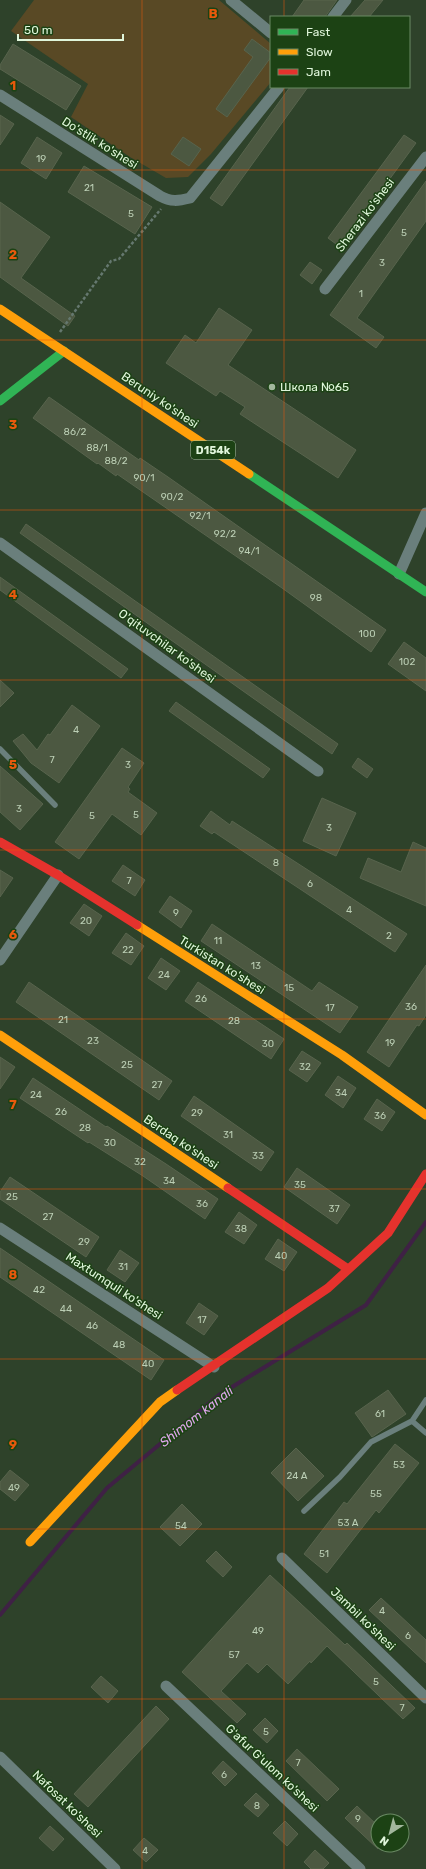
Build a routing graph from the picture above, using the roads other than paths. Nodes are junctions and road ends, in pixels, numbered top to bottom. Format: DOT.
graph roads {
  1 [pos="231,0"];
  2 [pos="346,0"];
  3 [pos="334,16"];
  4 [pos="270,32"];
  5 [pos="278,88"];
  6 [pos="0,95"];
  7 [pos="426,157"];
  8 [pos="325,289"];
  9 [pos="0,309"];
  10 [pos="64,351"];
  11 [pos="0,401"];
  12 [pos="426,513"];
  13 [pos="0,543"];
  14 [pos="399,574"];
  15 [pos="426,592"];
  16 [pos="0,749"];
  17 [pos="318,771"];
  18 [pos="55,805"];
  19 [pos="0,842"];
  20 [pos="58,875"];
  21 [pos="0,960"];
  22 [pos="0,1035"];
  23 [pos="426,1115"];
  24 [pos="426,1174"];
  25 [pos="0,1228"];
  26 [pos="348,1269"];
  27 [pos="214,1367"];
  28 [pos="426,1400"];
  29 [pos="412,1421"];
  30 [pos="426,1434"];
  31 [pos="304,1511"];
  32 [pos="30,1542"];
  33 [pos="282,1558"];
  34 [pos="166,1686"];
  35 [pos="426,1698"];
  36 [pos="0,1757"];
  37 [pos="115,1869"];
  38 [pos="360,1869"];
  1 -- 4 [label="street"];
  2 -- 3 [label="street"];
  5 -- 6 [label="street, Do'stlik ko'shesi"];
  7 -- 8 [label="street, Sherazi ko'shesi"];
  9 -- 10 [label="street, Beruniy ko'shesi / D154k"];
  10 -- 11 [label="street"];
  10 -- 14 [label="street, Beruniy ko'shesi / D154k"];
  12 -- 14 [label="street"];
  13 -- 17 [label="street, O'qituvchilar ko'shesi"];
  14 -- 15 [label="street, Beruniy ko'shesi / D154k"];
  16 -- 18 [label="lane"];
  19 -- 20 [label="street, Turkistan ko'shesi"];
  20 -- 21 [label="street"];
  20 -- 23 [label="street, Turkistan ko'shesi"];
  22 -- 26 [label="street, Berdaq ko'shesi"];
  24 -- 26 [label="street"];
  25 -- 27 [label="street, Maxtumquli ko'shesi"];
  26 -- 27 [label="street"];
  27 -- 32 [label="street"];
  28 -- 29 [label="lane"];
  29 -- 30 [label="lane"];
  29 -- 31 [label="lane"];
  33 -- 35 [label="street, Jambil ko'shesi"];
  34 -- 38 [label="street, Gʻafur Gʻulom ko'shesi"];
  36 -- 37 [label="street, Nafosat ko'shesi"];
}
